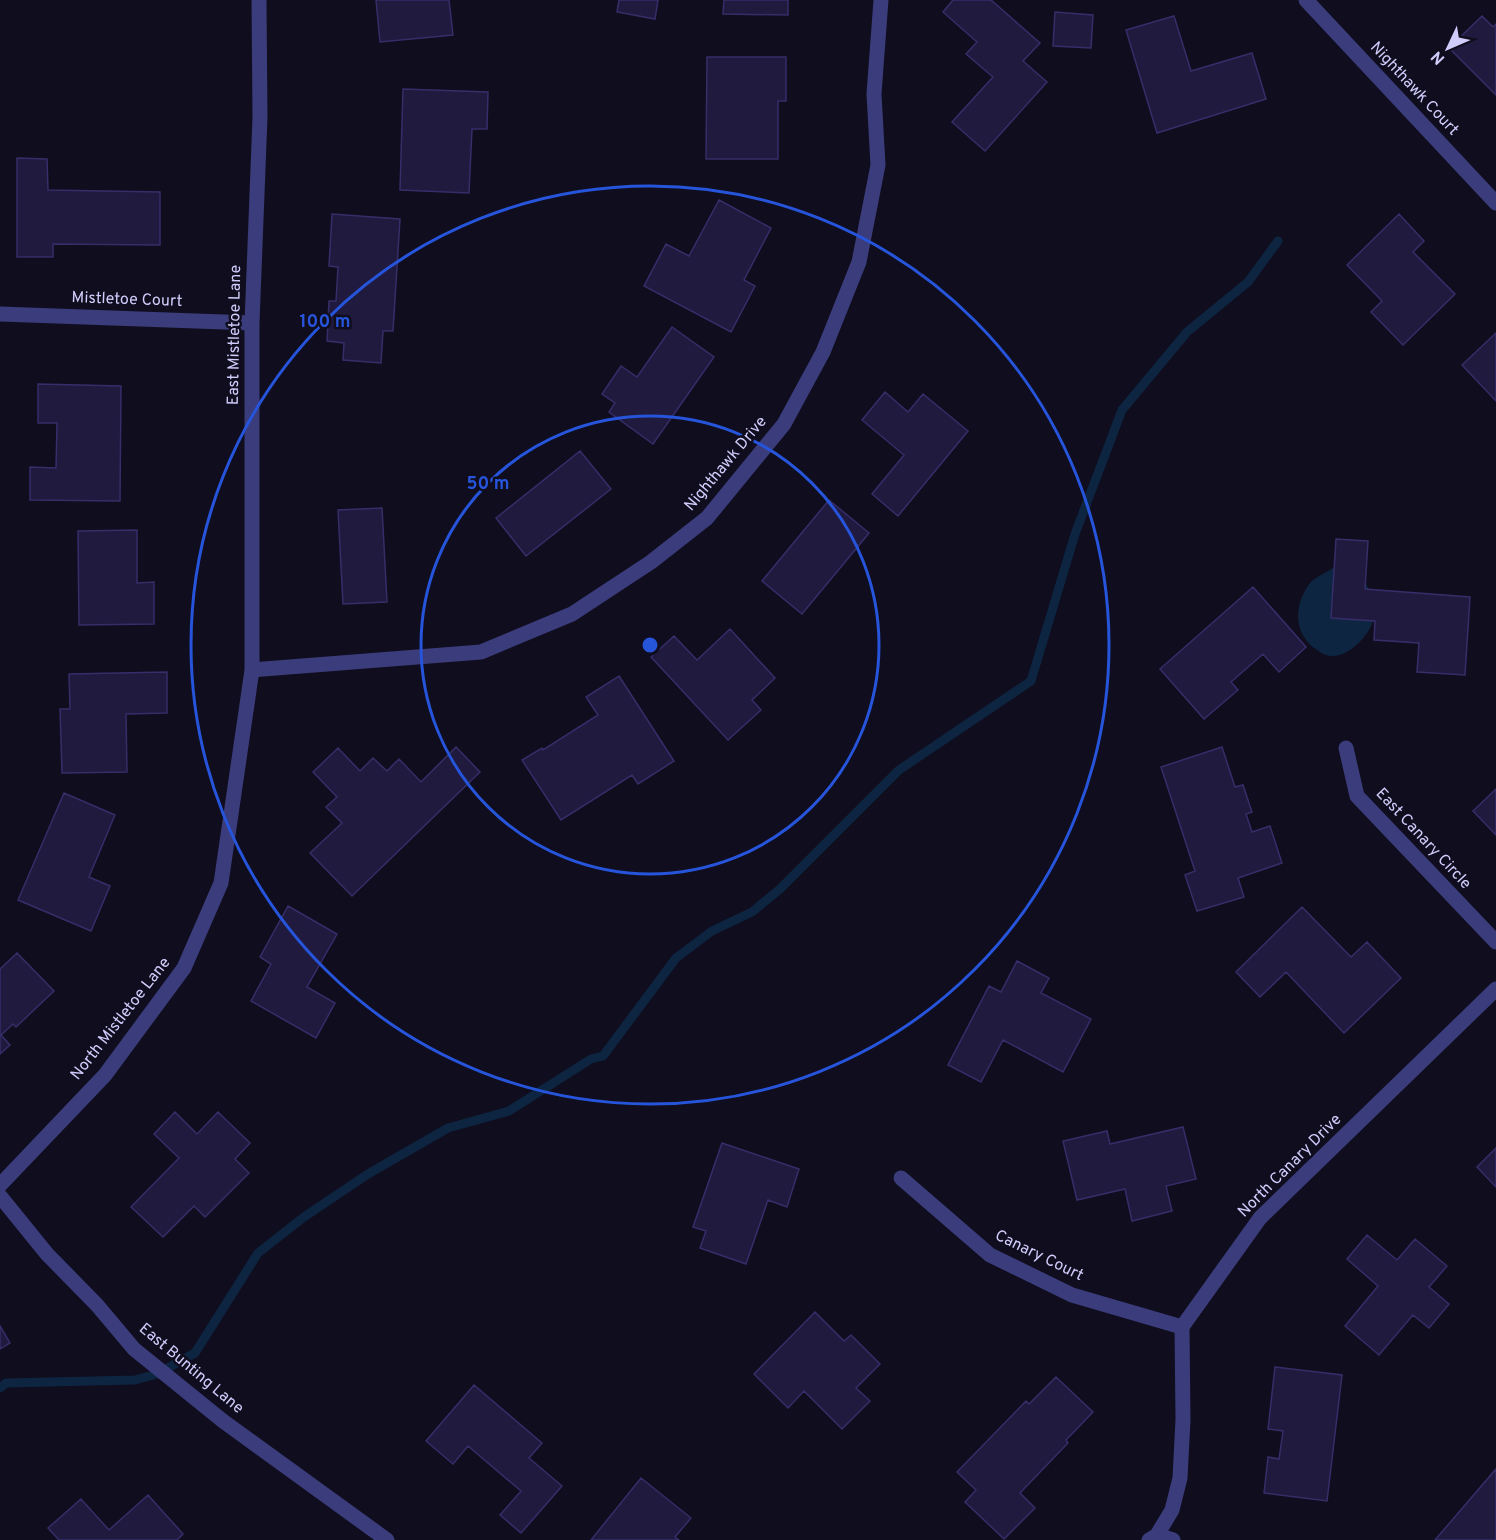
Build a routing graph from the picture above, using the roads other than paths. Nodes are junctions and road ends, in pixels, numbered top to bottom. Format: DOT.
graph roads {
  1 [pos="259,0"];
  2 [pos="881,0"];
  3 [pos="1306,0"];
  4 [pos="1496,203"];
  5 [pos="0,314"];
  6 [pos="252,323"];
  7 [pos="252,670"];
  8 [pos="1346,748"];
  9 [pos="1496,942"];
  10 [pos="1496,989"];
  11 [pos="901,1178"];
  12 [pos="0,1185"];
  13 [pos="0,1196"];
  14 [pos="1182,1327"];
  15 [pos="1153,1538"];
  16 [pos="387,1540"];
  17 [pos="1173,1540"];
  1 -- 6 [label="street, East Mistletoe Lane"];
  2 -- 7 [label="street, Nighthawk Drive"];
  3 -- 4 [label="street, Nighthawk Court"];
  5 -- 6 [label="street, Mistletoe Court"];
  6 -- 7 [label="street, East Mistletoe Lane"];
  7 -- 12 [label="street, North Mistletoe Lane"];
  8 -- 9 [label="street, East Canary Circle"];
  10 -- 14 [label="street, North Canary Drive"];
  11 -- 14 [label="street, Canary Court"];
  13 -- 16 [label="street, East Bunting Lane"];
  14 -- 15 [label="street"];
  15 -- 17 [label="street"];
}
